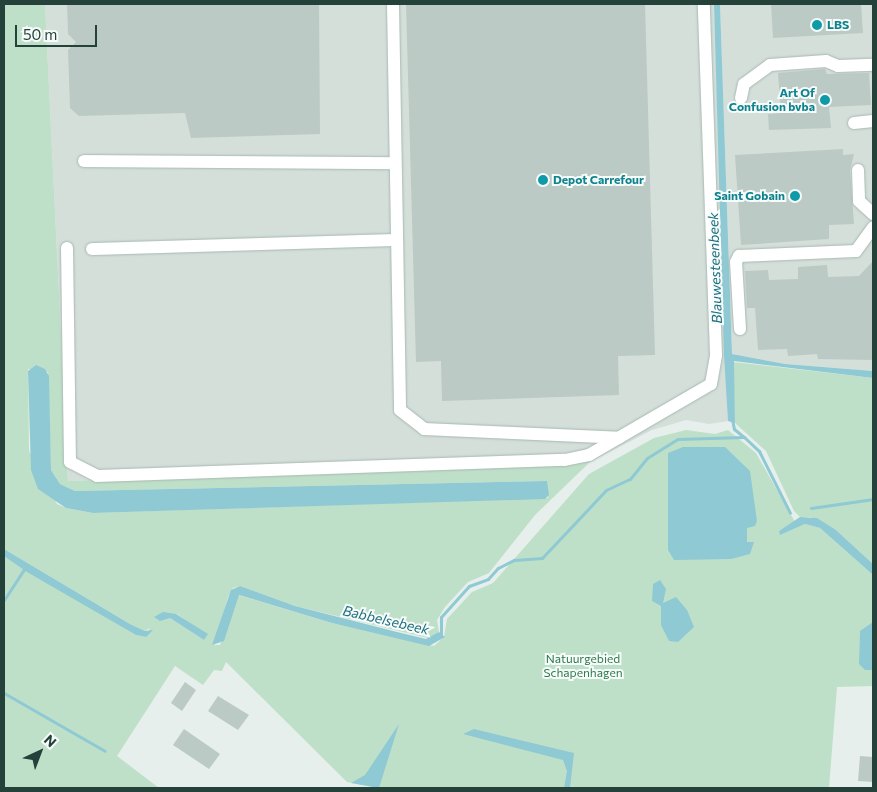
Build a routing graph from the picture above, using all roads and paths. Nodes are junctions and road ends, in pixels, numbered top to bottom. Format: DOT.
graph roads {
  1 [pos="393,4"];
  2 [pos="704,4"];
  3 [pos="873,65"];
  4 [pos="741,98"];
  5 [pos="873,121"];
  6 [pos="854,123"];
  7 [pos="84,161"];
  8 [pos="396,163"];
  9 [pos="858,170"];
  10 [pos="873,214"];
  11 [pos="873,228"];
  12 [pos="397,240"];
  13 [pos="67,248"];
  14 [pos="92,249"];
  15 [pos="740,329"];
  16 [pos="619,438"];
  1 -- 8 [label="lane"];
  2 -- 16 [label="lane"];
  3 -- 4 [label="lane"];
  5 -- 6 [label="lane"];
  7 -- 8 [label="lane"];
  8 -- 12 [label="lane"];
  9 -- 10 [label="lane"];
  11 -- 15 [label="lane"];
  12 -- 14 [label="lane"];
  12 -- 16 [label="lane"];
  13 -- 16 [label="lane"];
}
